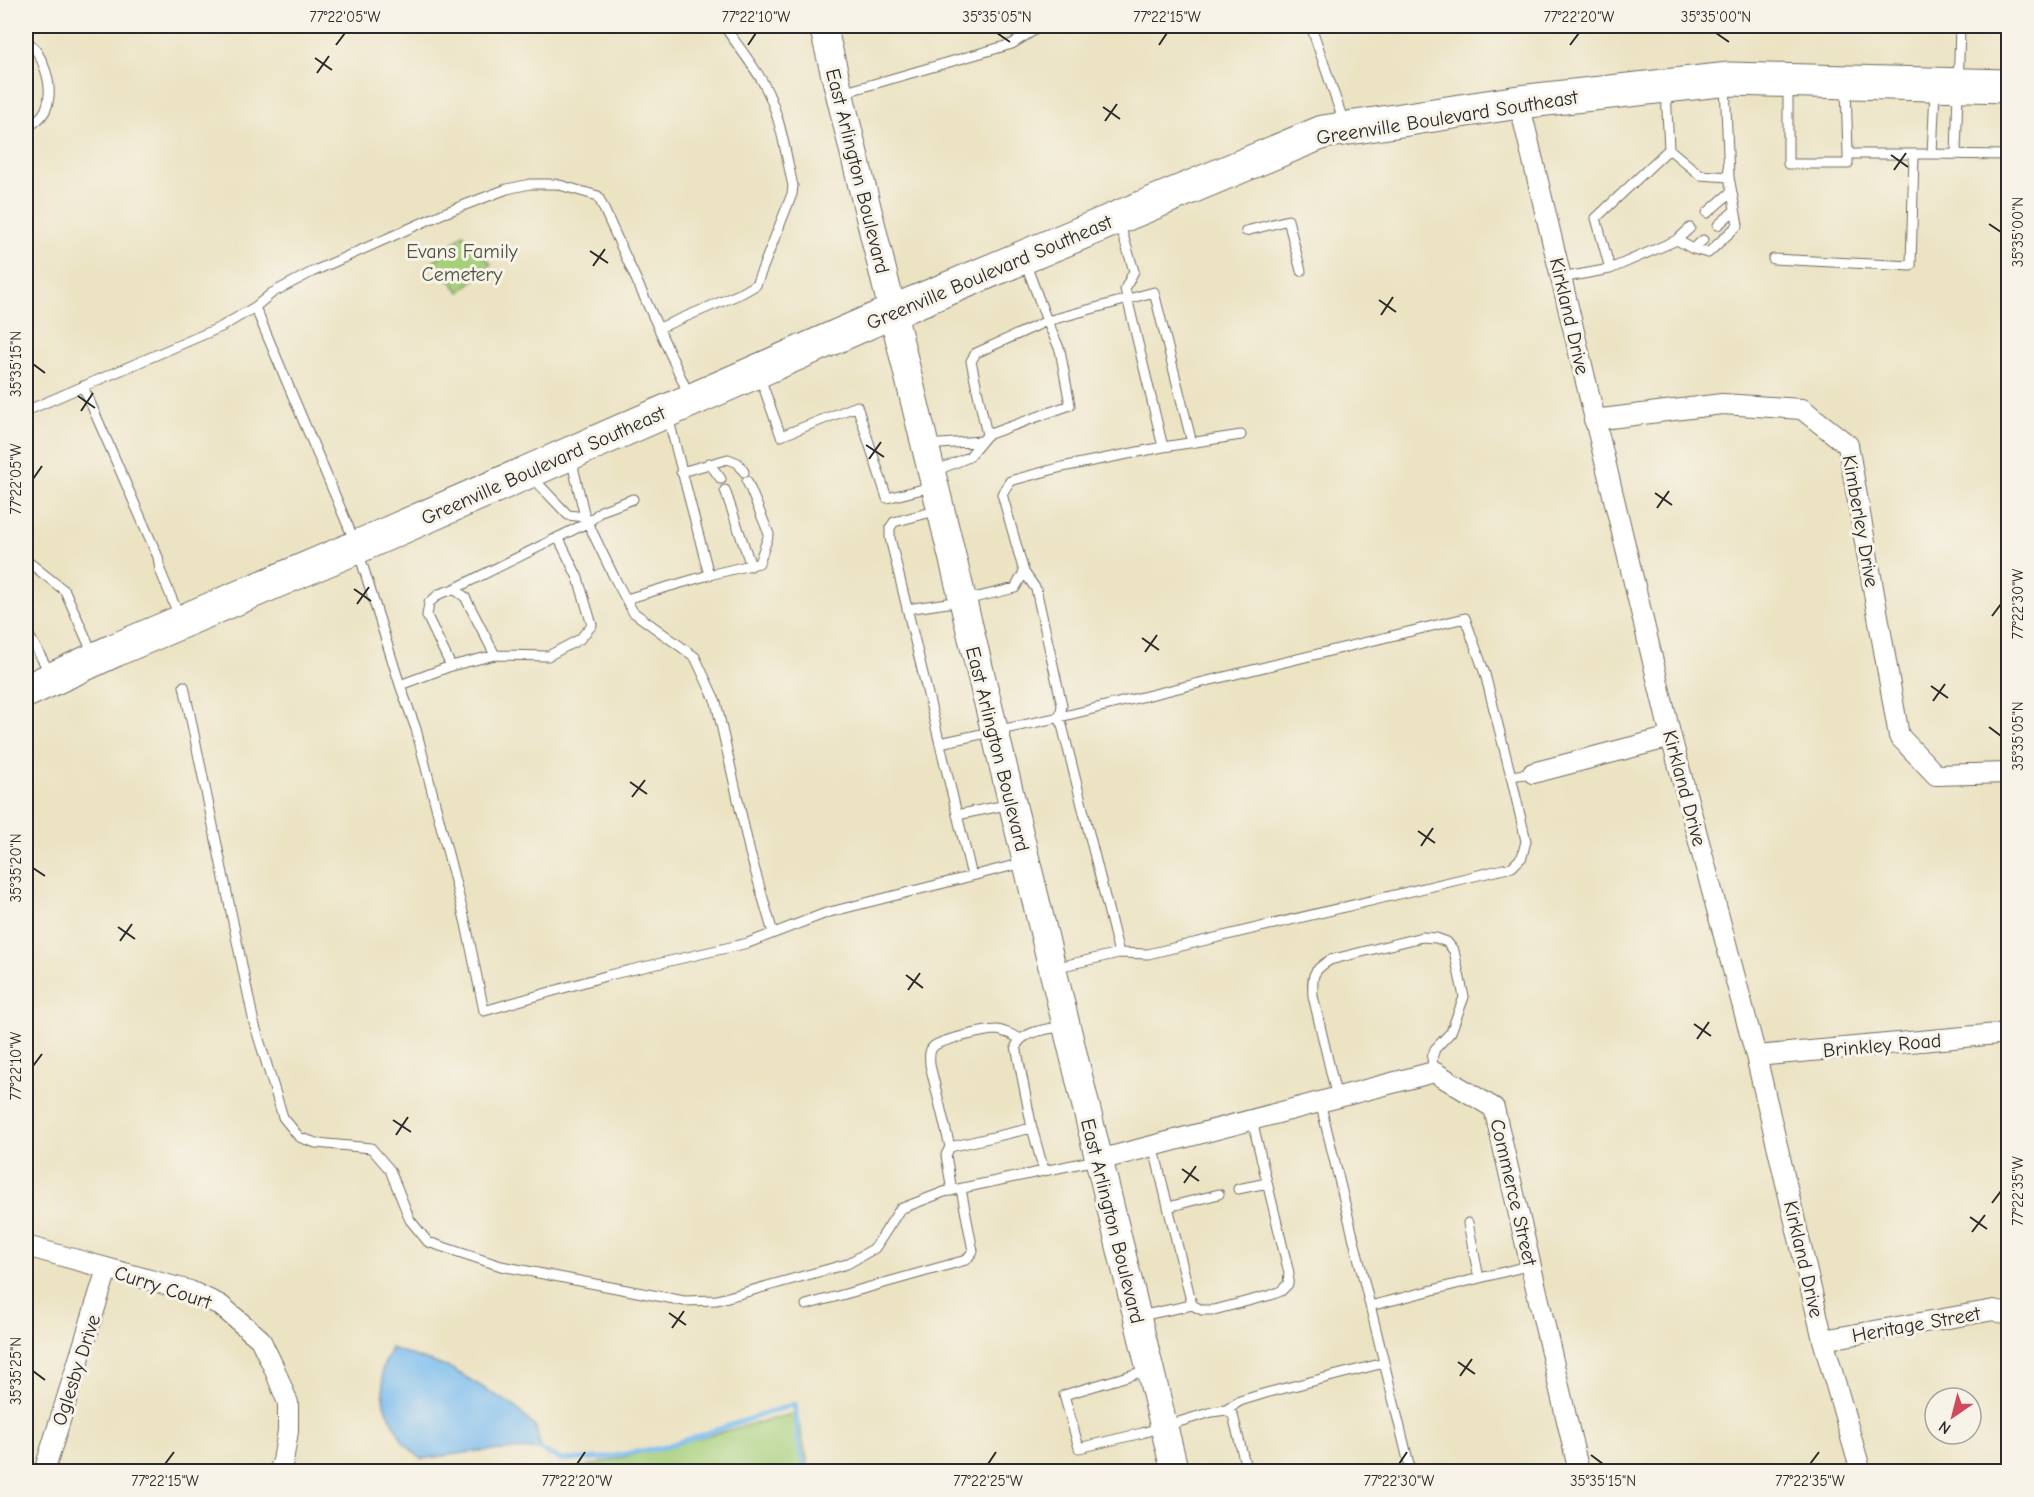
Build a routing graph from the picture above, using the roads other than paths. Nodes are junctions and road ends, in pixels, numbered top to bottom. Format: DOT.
graph roads {
  1 [pos="724,26"];
  2 [pos="823,26"];
  3 [pos="1041,26"];
  4 [pos="1311,26"];
  5 [pos="1960,26"];
  6 [pos="26,40"];
  7 [pos="1725,80"];
  8 [pos="1789,80"];
  9 [pos="1846,82"];
  10 [pos="1947,84"];
  11 [pos="1666,86"];
  12 [pos="2008,86"];
  13 [pos="839,94"];
  14 [pos="1519,102"];
  15 [pos="26,128"];
  16 [pos="1346,129"];
  17 [pos="1669,149"];
  18 [pos="1848,154"];
  19 [pos="1932,154"];
  20 [pos="1956,155"];
  21 [pos="2008,155"];
  22 [pos="1914,156"];
  23 [pos="1729,177"];
  24 [pos="1731,192"];
  25 [pos="1735,210"];
  26 [pos="1707,213"];
  27 [pos="1118,218"];
  28 [pos="1718,225"];
  29 [pos="1690,228"];
  30 [pos="1246,231"];
  31 [pos="1677,240"];
  32 [pos="1703,240"];
  33 [pos="1693,249"];
  34 [pos="1023,257"];
  35 [pos="1773,259"];
  36 [pos="1610,269"];
  37 [pos="1301,271"];
  38 [pos="1561,278"];
  39 [pos="1127,298"];
  40 [pos="255,307"];
  41 [pos="892,312"];
  42 [pos="1047,321"];
  43 [pos="659,328"];
  44 [pos="757,370"];
  45 [pos="83,386"];
  46 [pos="678,405"];
  47 [pos="26,411"];
  48 [pos="1594,420"];
  49 [pos="1241,435"];
  50 [pos="984,438"];
  51 [pos="1192,443"];
  52 [pos="924,445"];
  53 [pos="1163,447"];
  54 [pos="569,453"];
  55 [pos="709,463"];
  56 [pos="526,471"];
  57 [pos="681,472"];
  58 [pos="721,479"];
  59 [pos="935,489"];
  60 [pos="724,490"];
  61 [pos="633,499"];
  62 [pos="587,519"];
  63 [pos="558,537"];
  64 [pos="357,547"];
  65 [pos="26,560"];
  66 [pos="752,566"];
  67 [pos="1024,572"];
  68 [pos="709,575"];
  69 [pos="454,589"];
  70 [pos="626,599"];
  71 [pos="961,601"];
  72 [pos="907,609"];
  73 [pos="182,621"];
  74 [pos="26,630"];
  75 [pos="495,655"];
  76 [pos="95,659"];
  77 [pos="451,666"];
  78 [pos="40,685"];
  79 [pos="400,685"];
  80 [pos="184,686"];
  81 [pos="1060,717"];
  82 [pos="993,732"];
  83 [pos="1671,737"];
  84 [pos="940,742"];
  85 [pos="1533,773"];
  86 [pos="2008,773"];
  87 [pos="1511,776"];
  88 [pos="1011,804"];
  89 [pos="957,815"];
  90 [pos="1025,862"];
  91 [pos="972,876"];
  92 [pos="773,933"];
  93 [pos="1119,953"];
  94 [pos="1051,968"];
  95 [pos="1066,1026"];
  96 [pos="2008,1033"];
  97 [pos="1020,1038"];
  98 [pos="1756,1056"];
  99 [pos="1434,1072"];
  100 [pos="1328,1100"];
  101 [pos="1252,1120"];
  102 [pos="1032,1128"];
  103 [pos="1153,1145"];
  104 [pos="950,1147"];
  105 [pos="1099,1160"];
  106 [pos="1044,1171"];
  107 [pos="1267,1183"];
  108 [pos="1238,1189"];
  109 [pos="956,1190"];
  110 [pos="1219,1194"];
  111 [pos="1168,1207"];
  112 [pos="1468,1223"];
  113 [pos="26,1246"];
  114 [pos="1531,1265"];
  115 [pos="107,1269"];
  116 [pos="1479,1278"];
  117 [pos="806,1305"];
  118 [pos="1192,1305"];
  119 [pos="1370,1306"];
  120 [pos="2008,1315"];
  121 [pos="1137,1316"];
  122 [pos="1823,1340"];
  123 [pos="1384,1363"];
  124 [pos="1150,1369"];
  125 [pos="1226,1410"];
  126 [pos="1164,1427"];
  127 [pos="44,1472"];
  128 [pos="279,1472"];
  129 [pos="1174,1472"];
  130 [pos="1247,1472"];
  131 [pos="1411,1472"];
  132 [pos="1579,1472"];
  133 [pos="1862,1472"];
  1 -- 43 [label="lane"];
  2 -- 13 [label="main road, East Arlington Boulevard"];
  3 -- 13 [label="lane"];
  4 -- 16 [label="lane"];
  5 -- 10 [label="lane"];
  6 -- 15 [label="lane"];
  7 -- 8 [label="highway, Greenville Boulevard Southeast"];
  7 -- 11 [label="highway, Greenville Boulevard Southeast"];
  7 -- 23 [label="lane"];
  8 -- 9 [label="highway, Greenville Boulevard Southeast"];
  8 -- 18 [label="lane"];
  9 -- 10 [label="highway, Greenville Boulevard Southeast"];
  9 -- 18 [label="lane"];
  10 -- 12 [label="highway, Greenville Boulevard Southeast"];
  10 -- 19 [label="lane"];
  10 -- 20 [label="lane"];
  11 -- 14 [label="highway, Greenville Boulevard Southeast"];
  11 -- 17 [label="lane"];
  13 -- 41 [label="main road, East Arlington Boulevard"];
  14 -- 16 [label="highway, Greenville Boulevard Southeast"];
  14 -- 38 [label="street, Kirkland Drive"];
  16 -- 27 [label="highway, Greenville Boulevard Southeast"];
  17 -- 23 [label="lane"];
  17 -- 36 [label="lane"];
  18 -- 22 [label="lane"];
  19 -- 20 [label="lane"];
  19 -- 22 [label="lane"];
  20 -- 21 [label="lane"];
  22 -- 35 [label="lane"];
  23 -- 24 [label="lane"];
  24 -- 25 [label="lane"];
  24 -- 26 [label="lane"];
  25 -- 28 [label="lane"];
  25 -- 33 [label="lane"];
  27 -- 34 [label="highway, Greenville Boulevard Southeast"];
  27 -- 39 [label="lane"];
  29 -- 31 [label="lane"];
  30 -- 37 [label="lane"];
  31 -- 33 [label="lane"];
  31 -- 36 [label="lane"];
  32 -- 33 [label="lane"];
  34 -- 41 [label="highway, Greenville Boulevard Southeast"];
  34 -- 42 [label="lane"];
  36 -- 38 [label="lane"];
  38 -- 48 [label="street, Kirkland Drive"];
  39 -- 42 [label="lane"];
  39 -- 51 [label="lane"];
  39 -- 53 [label="lane"];
  40 -- 43 [label="lane"];
  40 -- 45 [label="lane"];
  40 -- 64 [label="lane"];
  41 -- 44 [label="highway, Greenville Boulevard Southeast"];
  41 -- 52 [label="main road, East Arlington Boulevard"];
  42 -- 50 [label="lane"];
  42 -- 50 [label="lane"];
  43 -- 46 [label="lane"];
  44 -- 46 [label="highway, Greenville Boulevard Southeast"];
  44 -- 59 [label="lane"];
  45 -- 47 [label="lane"];
  45 -- 73 [label="lane"];
  46 -- 54 [label="highway, Greenville Boulevard Southeast"];
  46 -- 57 [label="lane"];
  48 -- 83 [label="street, Kirkland Drive"];
  48 -- 86 [label="street, Kimberley Drive"];
  49 -- 51 [label="lane"];
  50 -- 52 [label="lane"];
  50 -- 59 [label="lane"];
  51 -- 53 [label="lane"];
  52 -- 59 [label="main road, East Arlington Boulevard"];
  53 -- 67 [label="lane"];
  54 -- 56 [label="highway, Greenville Boulevard Southeast"];
  54 -- 62 [label="lane"];
  55 -- 57 [label="lane"];
  55 -- 58 [label="lane"];
  55 -- 66 [label="lane"];
  56 -- 62 [label="lane"];
  56 -- 64 [label="highway, Greenville Boulevard Southeast"];
  57 -- 68 [label="lane"];
  59 -- 71 [label="main road, East Arlington Boulevard"];
  59 -- 72 [label="lane"];
  60 -- 66 [label="lane"];
  61 -- 62 [label="lane"];
  62 -- 63 [label="lane"];
  62 -- 70 [label="lane"];
  63 -- 69 [label="lane"];
  63 -- 75 [label="lane"];
  64 -- 73 [label="highway, Greenville Boulevard Southeast"];
  64 -- 79 [label="lane"];
  65 -- 76 [label="lane"];
  66 -- 68 [label="lane"];
  67 -- 71 [label="lane"];
  67 -- 81 [label="lane"];
  68 -- 70 [label="lane"];
  69 -- 75 [label="lane"];
  69 -- 77 [label="lane"];
  70 -- 92 [label="lane"];
  71 -- 72 [label="lane"];
  71 -- 82 [label="main road, East Arlington Boulevard"];
  72 -- 84 [label="lane"];
  73 -- 76 [label="highway, Greenville Boulevard Southeast"];
  74 -- 78 [label="lane"];
  75 -- 77 [label="lane"];
  76 -- 78 [label="highway, Greenville Boulevard Southeast"];
  77 -- 79 [label="lane"];
  79 -- 92 [label="lane"];
  80 -- 109 [label="lane"];
  81 -- 82 [label="lane"];
  81 -- 87 [label="lane"];
  81 -- 93 [label="lane"];
  82 -- 84 [label="lane"];
  82 -- 88 [label="main road, East Arlington Boulevard"];
  83 -- 85 [label="street"];
  83 -- 98 [label="street, Kirkland Drive"];
  84 -- 89 [label="lane"];
  85 -- 87 [label="lane"];
  87 -- 93 [label="lane"];
  88 -- 89 [label="lane"];
  88 -- 90 [label="main road, East Arlington Boulevard"];
  89 -- 91 [label="lane"];
  90 -- 91 [label="lane"];
  90 -- 94 [label="main road, East Arlington Boulevard"];
  91 -- 92 [label="lane"];
  93 -- 94 [label="lane"];
  94 -- 95 [label="main road, East Arlington Boulevard"];
  95 -- 97 [label="lane"];
  95 -- 105 [label="main road, East Arlington Boulevard"];
  96 -- 98 [label="street, Brinkley Road"];
  97 -- 102 [label="lane"];
  97 -- 104 [label="lane"];
  98 -- 122 [label="street, Kirkland Drive"];
  99 -- 100 [label="street"];
  99 -- 100 [label="lane"];
  99 -- 114 [label="street, Commerce Street"];
  100 -- 101 [label="street"];
  100 -- 119 [label="lane"];
  101 -- 103 [label="street"];
  101 -- 107 [label="lane"];
  102 -- 104 [label="lane"];
  102 -- 106 [label="lane"];
  103 -- 105 [label="street"];
  103 -- 111 [label="lane"];
  104 -- 109 [label="lane"];
  105 -- 106 [label="lane"];
  105 -- 121 [label="main road, East Arlington Boulevard"];
  106 -- 109 [label="lane"];
  107 -- 108 [label="lane"];
  107 -- 118 [label="lane"];
  109 -- 117 [label="lane"];
  110 -- 111 [label="lane"];
  111 -- 118 [label="lane"];
  112 -- 116 [label="lane"];
  113 -- 115 [label="street, Curry Court"];
  114 -- 116 [label="lane"];
  114 -- 132 [label="street, Commerce Street"];
  115 -- 127 [label="street, Oglesby Drive"];
  115 -- 128 [label="street, Curry Court"];
  116 -- 119 [label="lane"];
  118 -- 121 [label="lane"];
  119 -- 123 [label="lane"];
  120 -- 122 [label="street, Heritage Street"];
  121 -- 124 [label="main road, East Arlington Boulevard"];
  122 -- 133 [label="street, Kirkland Drive"];
  123 -- 125 [label="lane"];
  123 -- 131 [label="lane"];
  124 -- 126 [label="main road, East Arlington Boulevard"];
  124 -- 126 [label="lane"];
  125 -- 126 [label="lane"];
  125 -- 130 [label="lane"];
  126 -- 129 [label="main road, East Arlington Boulevard"];
}
